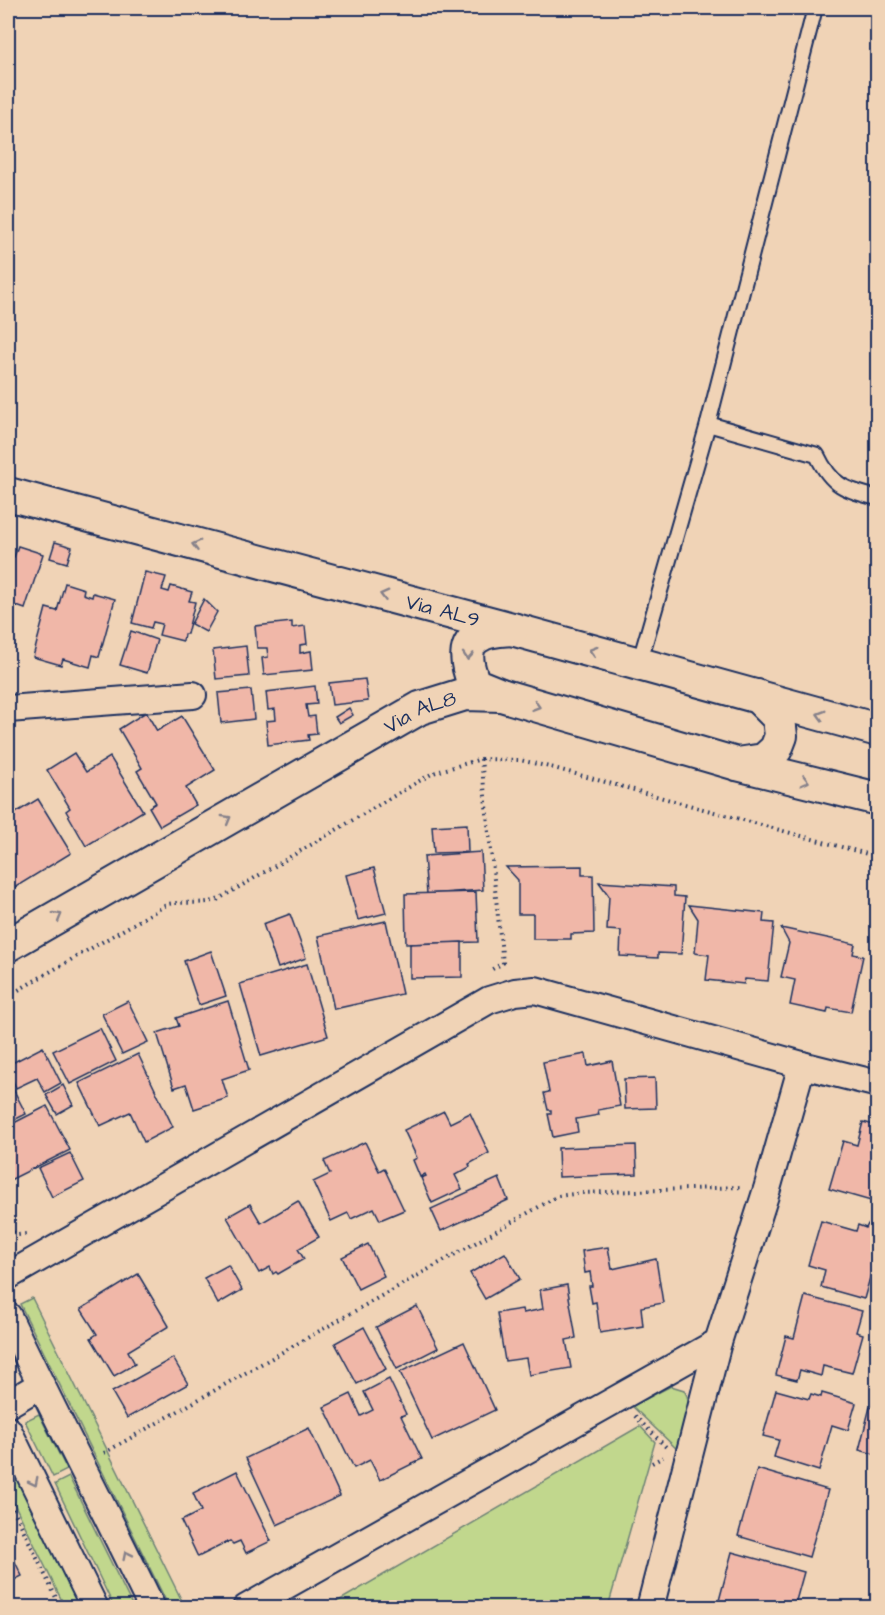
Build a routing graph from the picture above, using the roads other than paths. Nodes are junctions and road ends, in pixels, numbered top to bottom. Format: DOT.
graph roads {
  1 [pos="815,8"];
  2 [pos="708,424"];
  3 [pos="8,494"];
  4 [pos="878,498"];
  5 [pos="512,629"];
  6 [pos="639,664"];
  7 [pos="193,695"];
  8 [pos="501,695"];
  9 [pos="757,696"];
  10 [pos="8,709"];
  11 [pos="878,730"];
  12 [pos="737,764"];
  13 [pos="878,799"];
  14 [pos="8,945"];
  15 [pos="802,1065"];
  16 [pos="878,1084"];
  17 [pos="8,1276"];
  18 [pos="8,1316"];
  19 [pos="718,1342"];
  20 [pos="40,1385"];
  21 [pos="8,1404"];
  22 [pos="8,1430"];
  23 [pos="95,1608"];
  24 [pos="153,1608"];
  25 [pos="246,1608"];
  26 [pos="650,1608"];
  1 -- 2 [label="lane"];
  2 -- 4 [label="lane"];
  2 -- 6 [label="lane"];
  5 -- 3 [label="street, Via AL9, one-way"];
  6 -- 5 [label="street, Via AL9, one-way"];
  5 -- 8 [label="street, one-way"];
  6 -- 9 [label="street, Via AL9"];
  7 -- 10 [label="street"];
  8 -- 12 [label="street, Via AL8, one-way"];
  14 -- 8 [label="street, Via AL8, one-way"];
  11 -- 9 [label="street, Via AL9, one-way"];
  9 -- 12 [label="street"];
  12 -- 13 [label="street, Via AL8, one-way"];
  15 -- 16 [label="street"];
  15 -- 17 [label="street"];
  15 -- 19 [label="street"];
  18 -- 20 [label="street"];
  19 -- 25 [label="street"];
  19 -- 26 [label="street"];
  20 -- 21 [label="street"];
  24 -- 20 [label="street, one-way"];
  22 -- 23 [label="street, one-way"];
}
